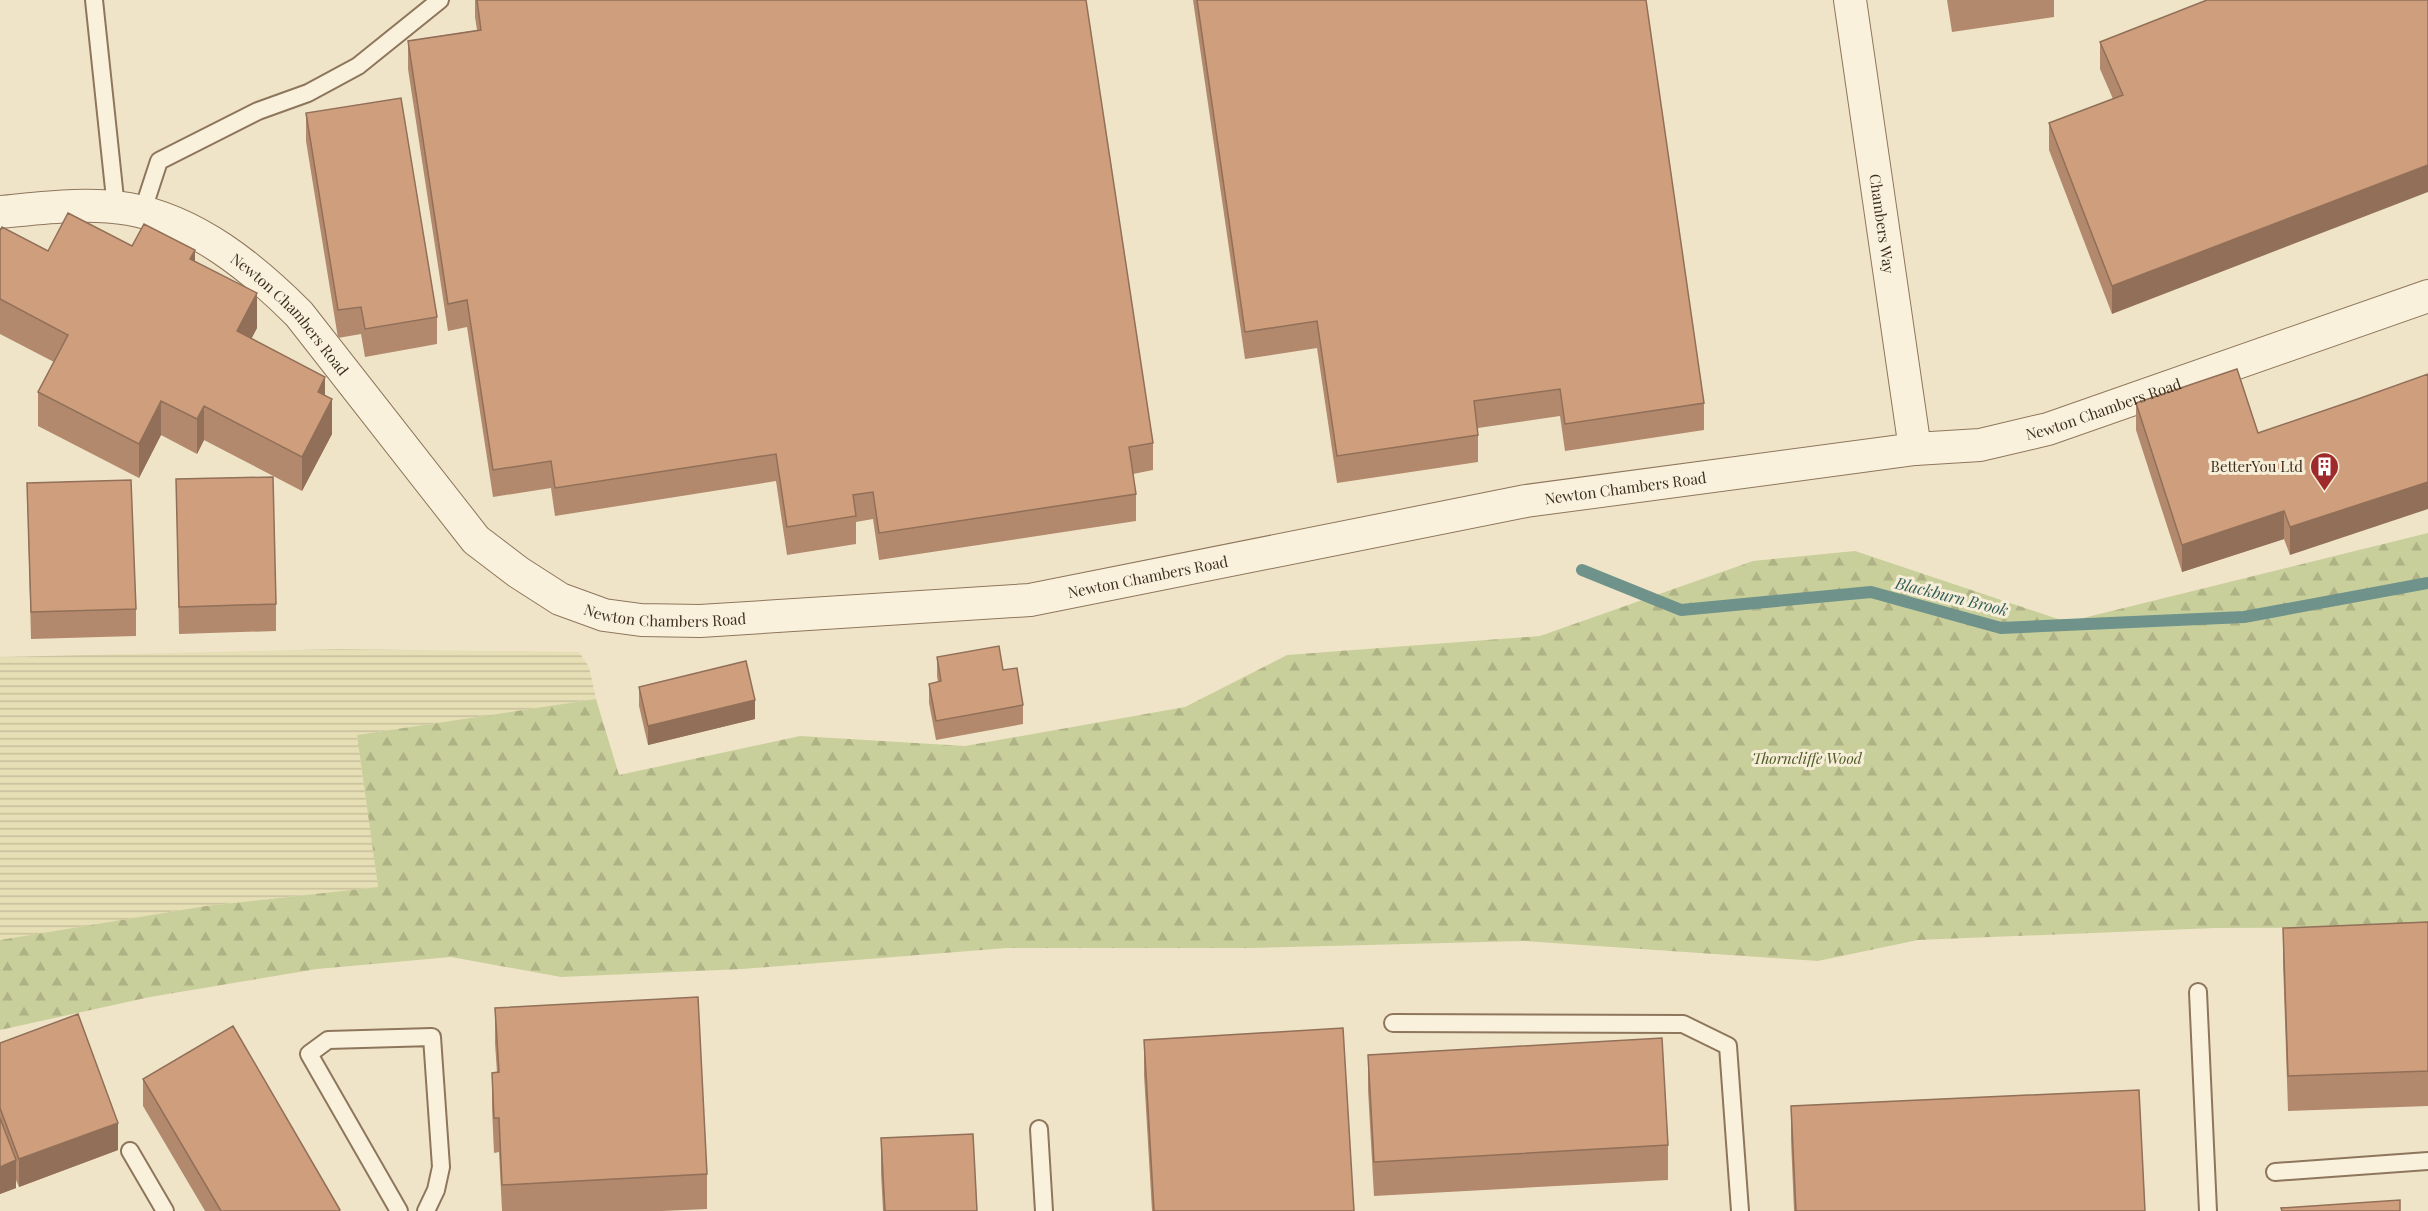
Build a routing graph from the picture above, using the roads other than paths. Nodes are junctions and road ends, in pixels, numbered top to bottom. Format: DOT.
graph roads {
  1 [pos="94,0"];
  2 [pos="440,0"];
  3 [pos="1850,0"];
  4 [pos="129,210"];
  5 [pos="0,212"];
  6 [pos="2428,296"];
  7 [pos="1915,449"];
  8 [pos="2198,992"];
  9 [pos="1393,1023"];
  10 [pos="1039,1129"];
  11 [pos="130,1151"];
  12 [pos="2428,1161"];
  13 [pos="2275,1172"];
  14 [pos="165,1211"];
  15 [pos="399,1211"];
  16 [pos="426,1211"];
  17 [pos="1044,1211"];
  18 [pos="1740,1211"];
  19 [pos="2208,1211"];
  1 -- 4 [label="lane"];
  2 -- 4 [label="lane"];
  3 -- 7 [label="street, Chambers Way"];
  4 -- 5 [label="street, Newton Chambers Road"];
  4 -- 7 [label="street, Newton Chambers Road"];
  6 -- 7 [label="street, Newton Chambers Road"];
  8 -- 19 [label="lane"];
  9 -- 18 [label="lane"];
  10 -- 17 [label="lane"];
  11 -- 14 [label="lane"];
  12 -- 13 [label="lane"];
  15 -- 16 [label="lane"];
}
